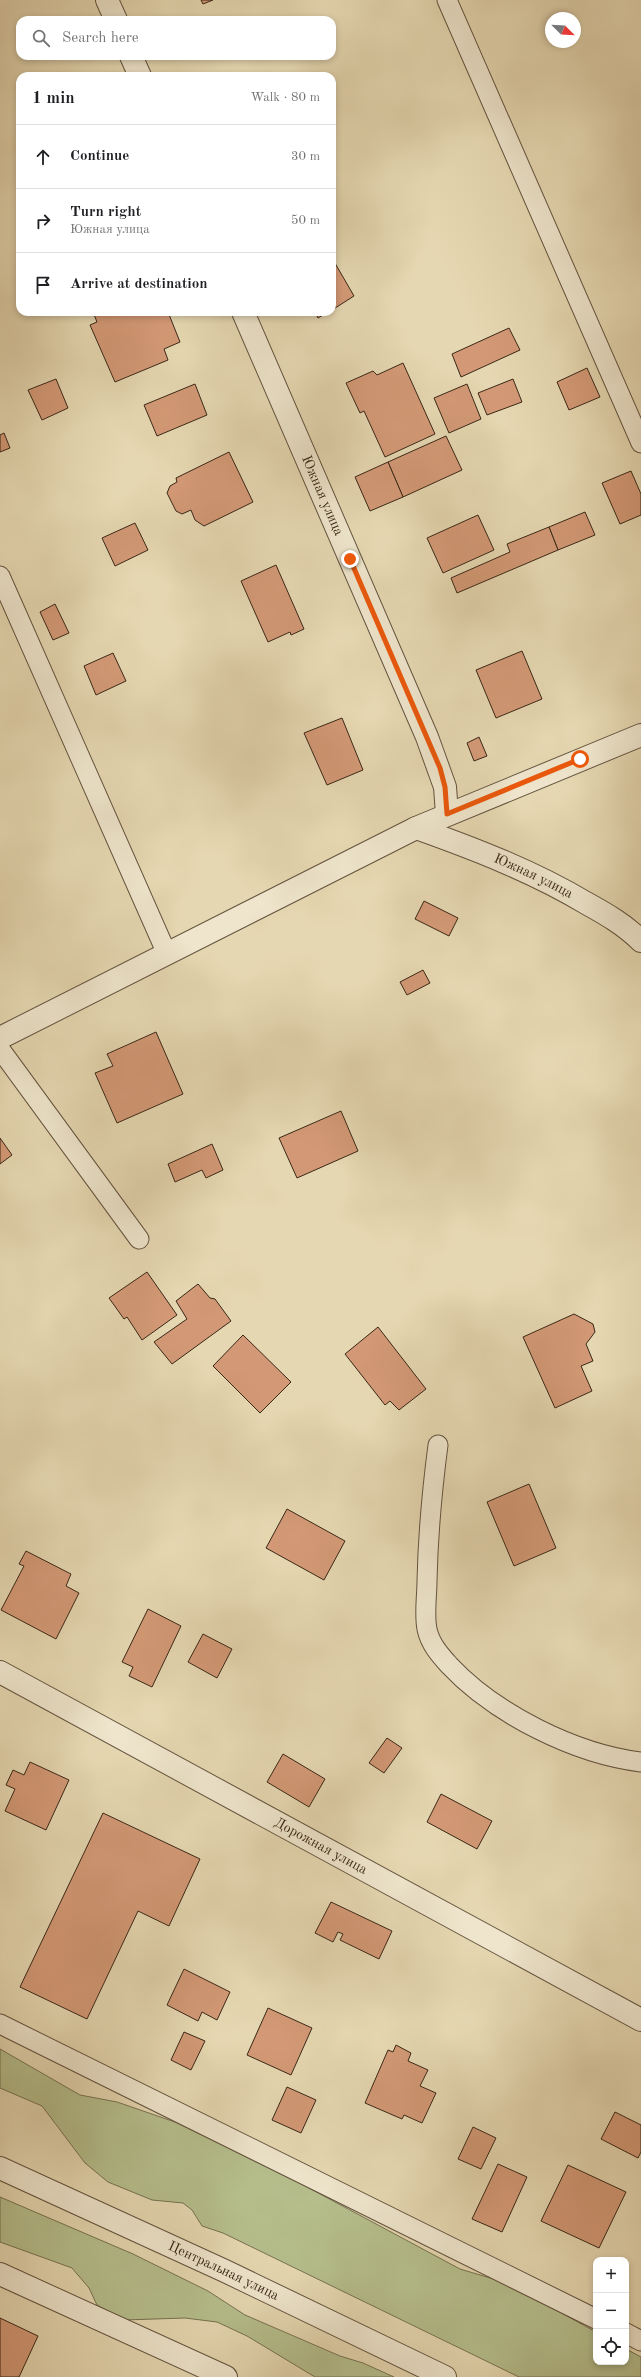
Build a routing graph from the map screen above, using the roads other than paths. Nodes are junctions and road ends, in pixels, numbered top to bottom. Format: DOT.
graph roads {
  1 [pos="107,0"];
  2 [pos="447,0"];
  3 [pos="114,16"];
  4 [pos="133,60"];
  5 [pos="138,72"];
  6 [pos="245,316"];
  7 [pos="641,442"];
  8 [pos="0,576"];
  9 [pos="641,735"];
  10 [pos="447,814"];
  11 [pos="416,828"];
  12 [pos="641,941"];
  13 [pos="167,954"];
  14 [pos="0,1038"];
  15 [pos="0,1049"];
  16 [pos="139,1239"];
  17 [pos="438,1445"];
  18 [pos="0,1672"];
  19 [pos="641,1762"];
  20 [pos="641,2020"];
  21 [pos="0,2024"];
  22 [pos="0,2168"];
  23 [pos="0,2274"];
  24 [pos="593,2318"];
  25 [pos="629,2335"];
  26 [pos="641,2341"];
  27 [pos="226,2377"];
  28 [pos="445,2377"];
  1 -- 3 [label="street"];
  2 -- 7 [label="lane"];
  4 -- 5 [label="street"];
  6 -- 10 [label="street, Южная улица"];
  8 -- 13 [label="lane"];
  9 -- 10 [label="street"];
  10 -- 11 [label="street"];
  11 -- 12 [label="street, Южная улица"];
  11 -- 13 [label="street"];
  13 -- 14 [label="street"];
  15 -- 16 [label="lane"];
  17 -- 19 [label="lane"];
  18 -- 20 [label="street, Дорожная улица"];
  21 -- 24 [label="lane"];
  22 -- 28 [label="street, Центральная улица"];
  23 -- 27 [label="street"];
  25 -- 26 [label="lane"];
}
